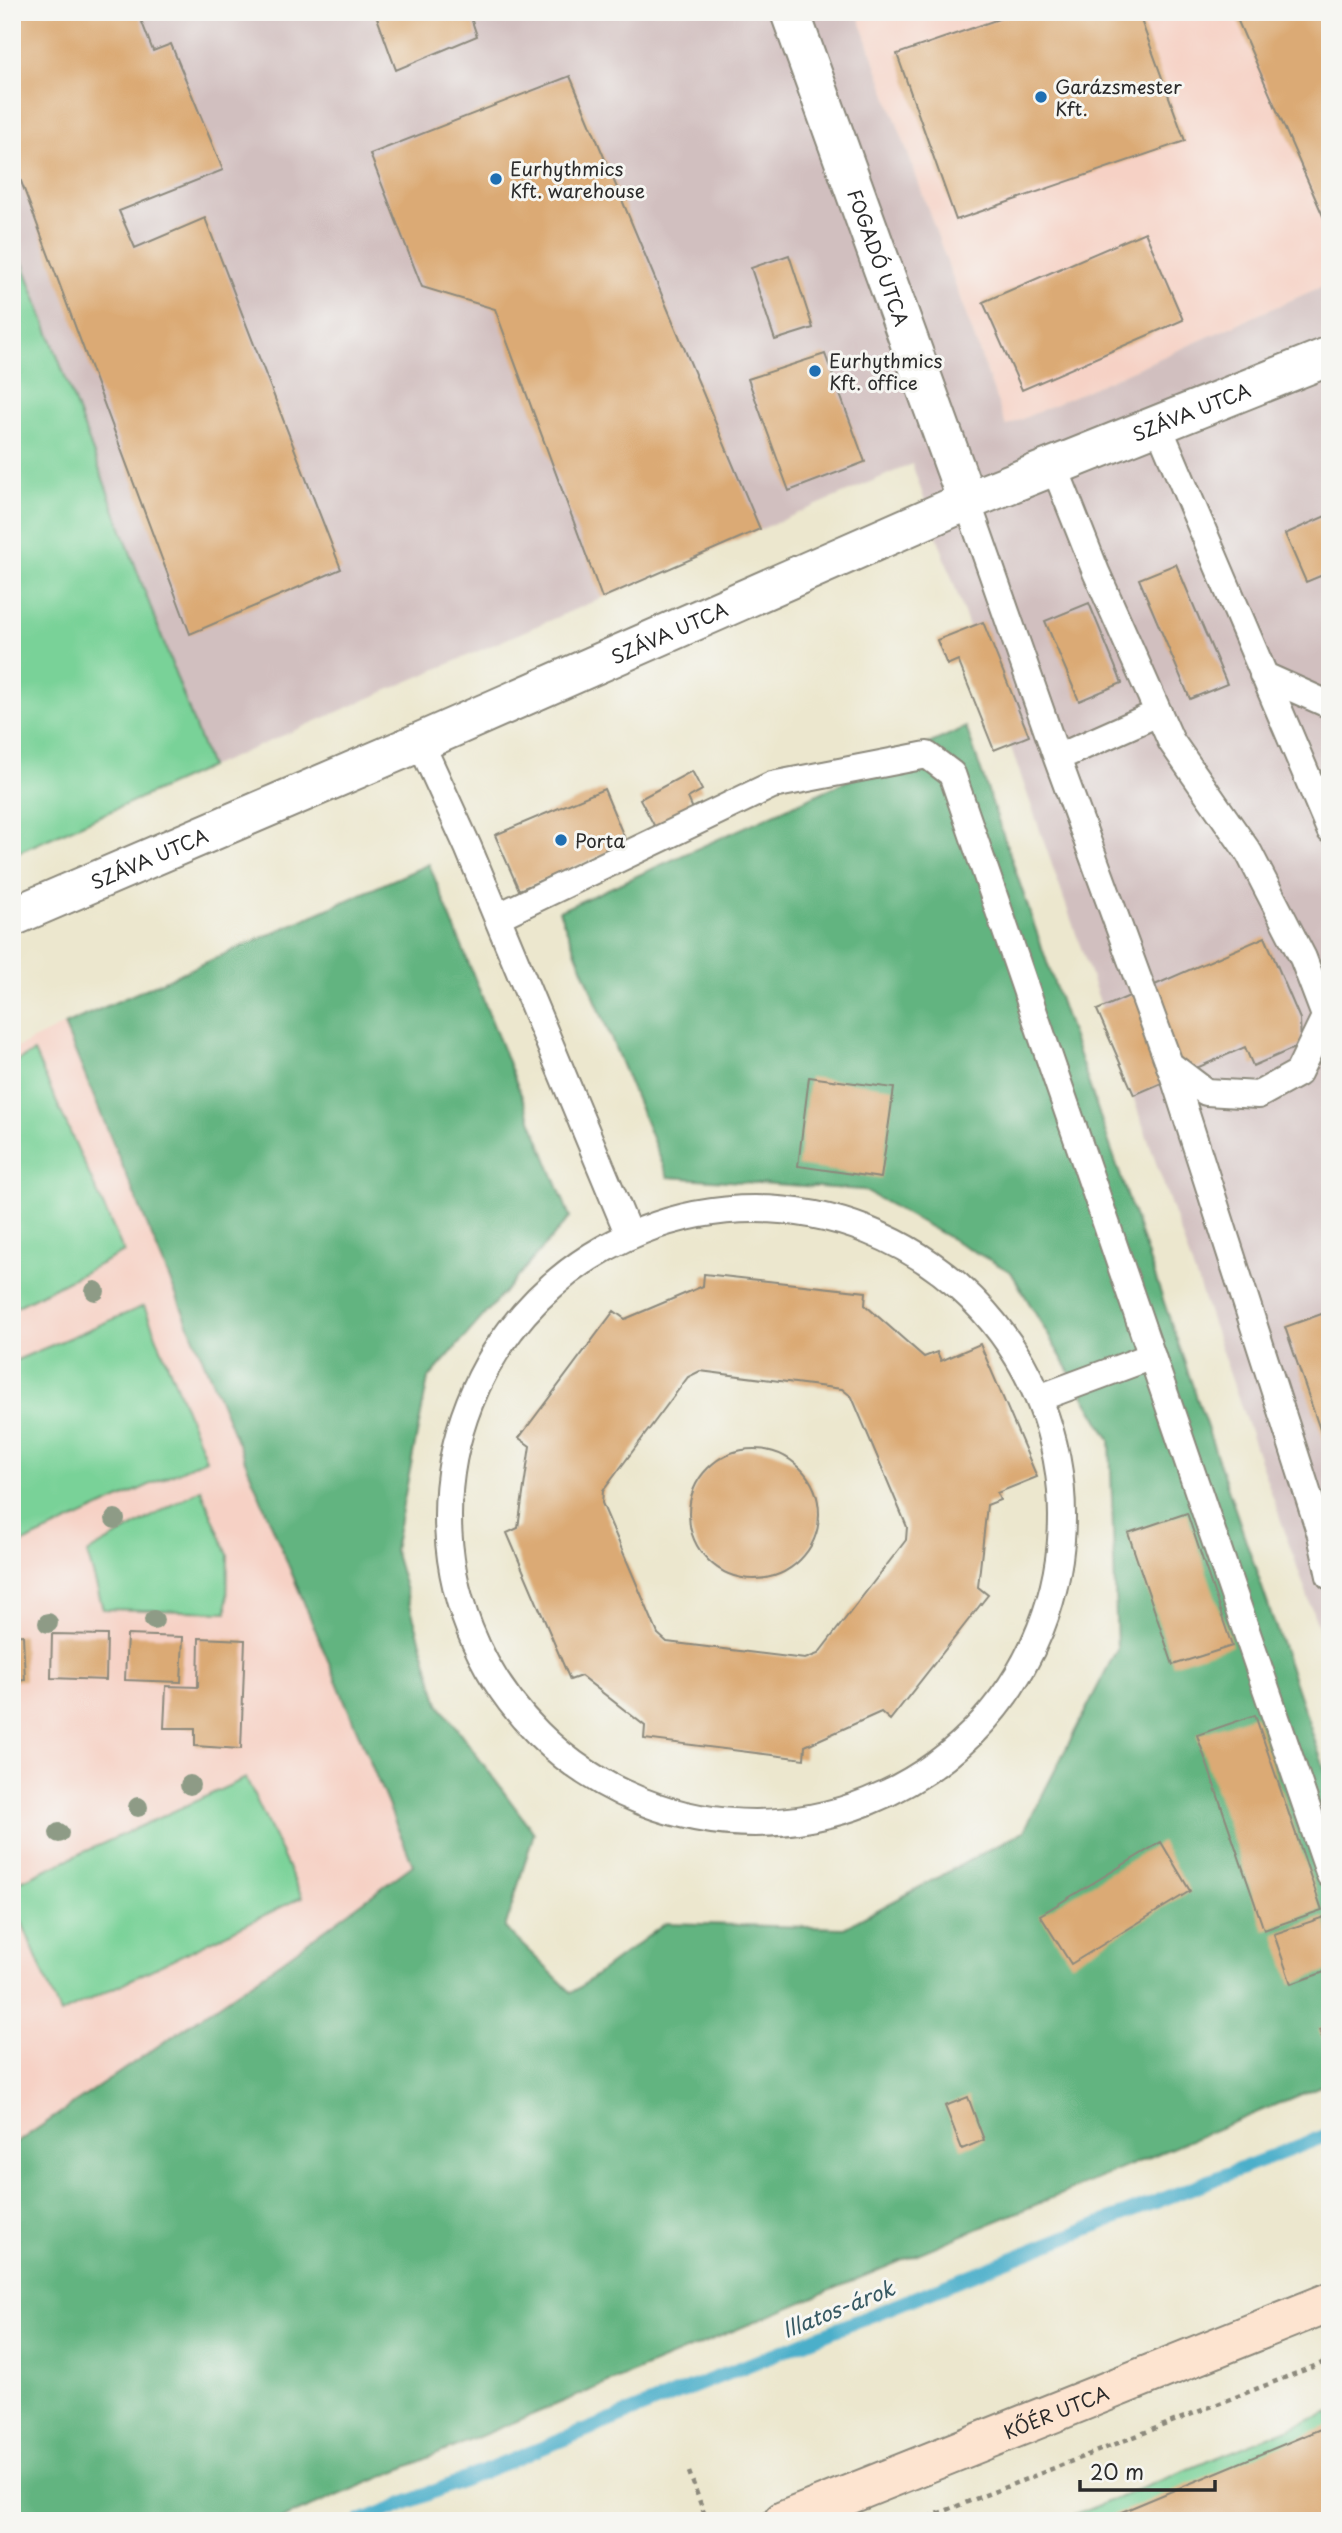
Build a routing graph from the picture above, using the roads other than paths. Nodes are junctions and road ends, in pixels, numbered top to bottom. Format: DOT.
graph roads {
  1 [pos="790,12"];
  2 [pos="1330,356"];
  3 [pos="1158,425"];
  4 [pos="1054,466"];
  5 [pos="967,501"];
  6 [pos="1263,675"];
  7 [pos="1330,705"];
  8 [pos="1158,713"];
  9 [pos="420,742"];
  10 [pos="1057,758"];
  11 [pos="1330,830"];
  12 [pos="497,917"];
  13 [pos="12,918"];
  14 [pos="1327,1023"];
  15 [pos="1169,1064"];
  16 [pos="629,1235"];
  17 [pos="1152,1356"];
  18 [pos="1039,1398"];
  19 [pos="1325,1539"];
  20 [pos="1330,1576"];
  21 [pos="1330,1875"];
  22 [pos="1330,2302"];
  23 [pos="783,2521"];
  1 -- 5 [label="street, FOGADÓ UTCA"];
  2 -- 3 [label="street, SZÁVA UTCA"];
  3 -- 4 [label="street, SZÁVA UTCA"];
  3 -- 6 [label="lane"];
  4 -- 5 [label="street, SZÁVA UTCA"];
  4 -- 8 [label="lane"];
  5 -- 9 [label="street, SZÁVA UTCA"];
  5 -- 10 [label="lane"];
  6 -- 7 [label="lane"];
  6 -- 11 [label="lane"];
  8 -- 10 [label="lane"];
  8 -- 14 [label="lane"];
  9 -- 12 [label="lane"];
  9 -- 13 [label="street, SZÁVA UTCA"];
  10 -- 15 [label="lane"];
  12 -- 16 [label="lane"];
  12 -- 17 [label="lane"];
  14 -- 15 [label="lane"];
  15 -- 19 [label="lane"];
  16 -- 18 [label="lane"];
  16 -- 18 [label="lane"];
  17 -- 18 [label="lane"];
  17 -- 21 [label="lane"];
  19 -- 20 [label="lane"];
  22 -- 23 [label="street, KŐÉR UTCA"];
}
